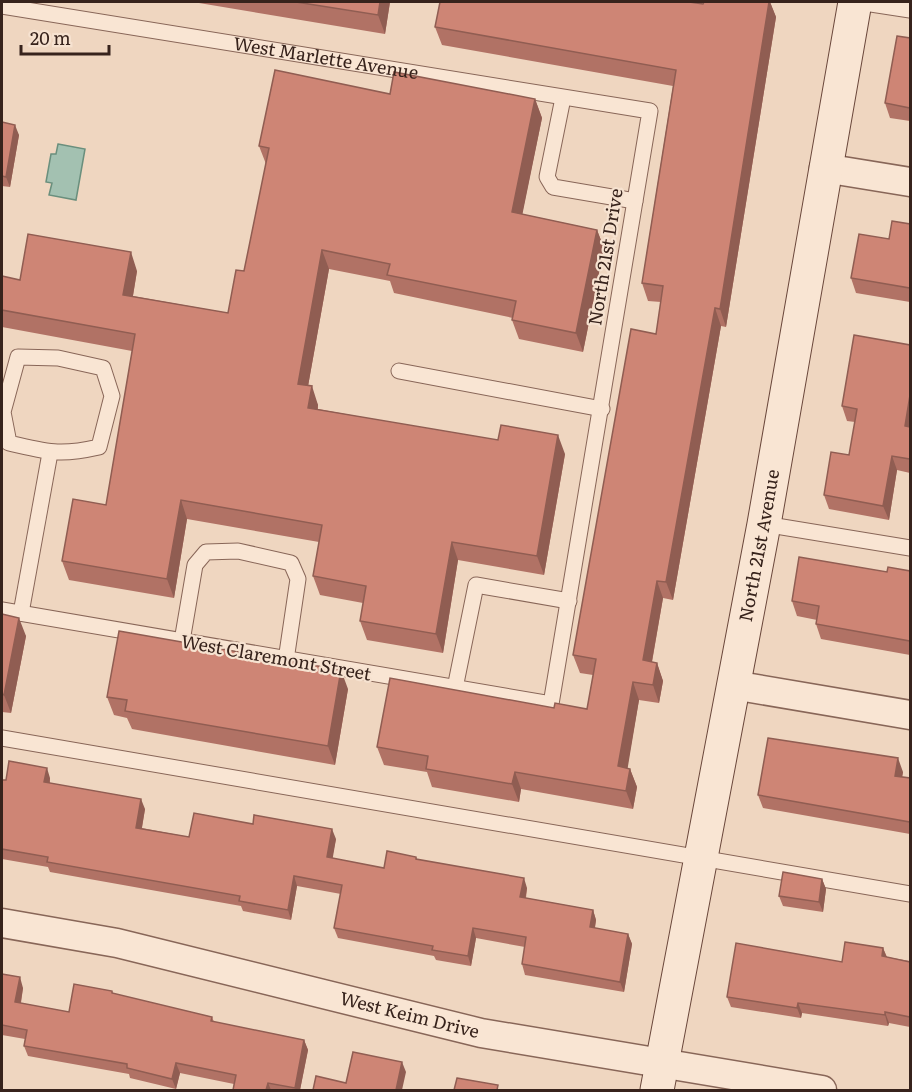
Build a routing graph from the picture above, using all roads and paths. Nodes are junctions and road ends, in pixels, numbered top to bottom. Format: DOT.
graph roads {
  1 [pos="856,2"];
  2 [pos="9,5"];
  3 [pos="910,10"];
  4 [pos="563,98"];
  5 [pos="650,111"];
  6 [pos="824,168"];
  7 [pos="910,182"];
  8 [pos="635,201"];
  9 [pos="399,371"];
  10 [pos="602,409"];
  11 [pos="50,453"];
  12 [pos="764,524"];
  13 [pos="910,548"];
  14 [pos="569,601"];
  15 [pos="2,610"];
  16 [pos="21,613"];
  17 [pos="182,641"];
  18 [pos="286,660"];
  19 [pos="733,685"];
  20 [pos="455,688"];
  21 [pos="551,704"];
  22 [pos="910,716"];
  23 [pos="2,738"];
  24 [pos="700,859"];
  25 [pos="910,894"];
  26 [pos="2,923"];
  27 [pos="659,1077"];
  28 [pos="822,1090"];
  1 -- 3 [label="lane"];
  1 -- 6 [label="street, North 21st Avenue"];
  2 -- 4 [label="lane, West Marlette Avenue"];
  4 -- 5 [label="lane, West Marlette Avenue"];
  4 -- 8 [label="lane"];
  5 -- 8 [label="lane, North 21st Drive"];
  6 -- 7 [label="street"];
  6 -- 12 [label="street, North 21st Avenue"];
  8 -- 10 [label="lane, North 21st Drive"];
  9 -- 10 [label="lane"];
  10 -- 14 [label="lane, North 21st Drive"];
  11 -- 11 [label="lane"];
  11 -- 16 [label="lane"];
  12 -- 13 [label="lane"];
  12 -- 19 [label="street, North 21st Avenue"];
  14 -- 20 [label="lane"];
  14 -- 21 [label="lane, North 21st Drive"];
  15 -- 16 [label="lane, West Claremont Street"];
  16 -- 17 [label="lane, West Claremont Street"];
  17 -- 18 [label="lane, West Claremont Street"];
  17 -- 18 [label="lane"];
  18 -- 20 [label="lane, West Claremont Street"];
  19 -- 22 [label="street"];
  19 -- 24 [label="street, North 21st Avenue"];
  20 -- 21 [label="lane, West Claremont Street"];
  23 -- 24 [label="lane"];
  24 -- 25 [label="lane"];
  24 -- 27 [label="street, North 21st Avenue"];
  26 -- 27 [label="street, West Keim Drive"];
  27 -- 28 [label="street, West Keim Drive"];
}
